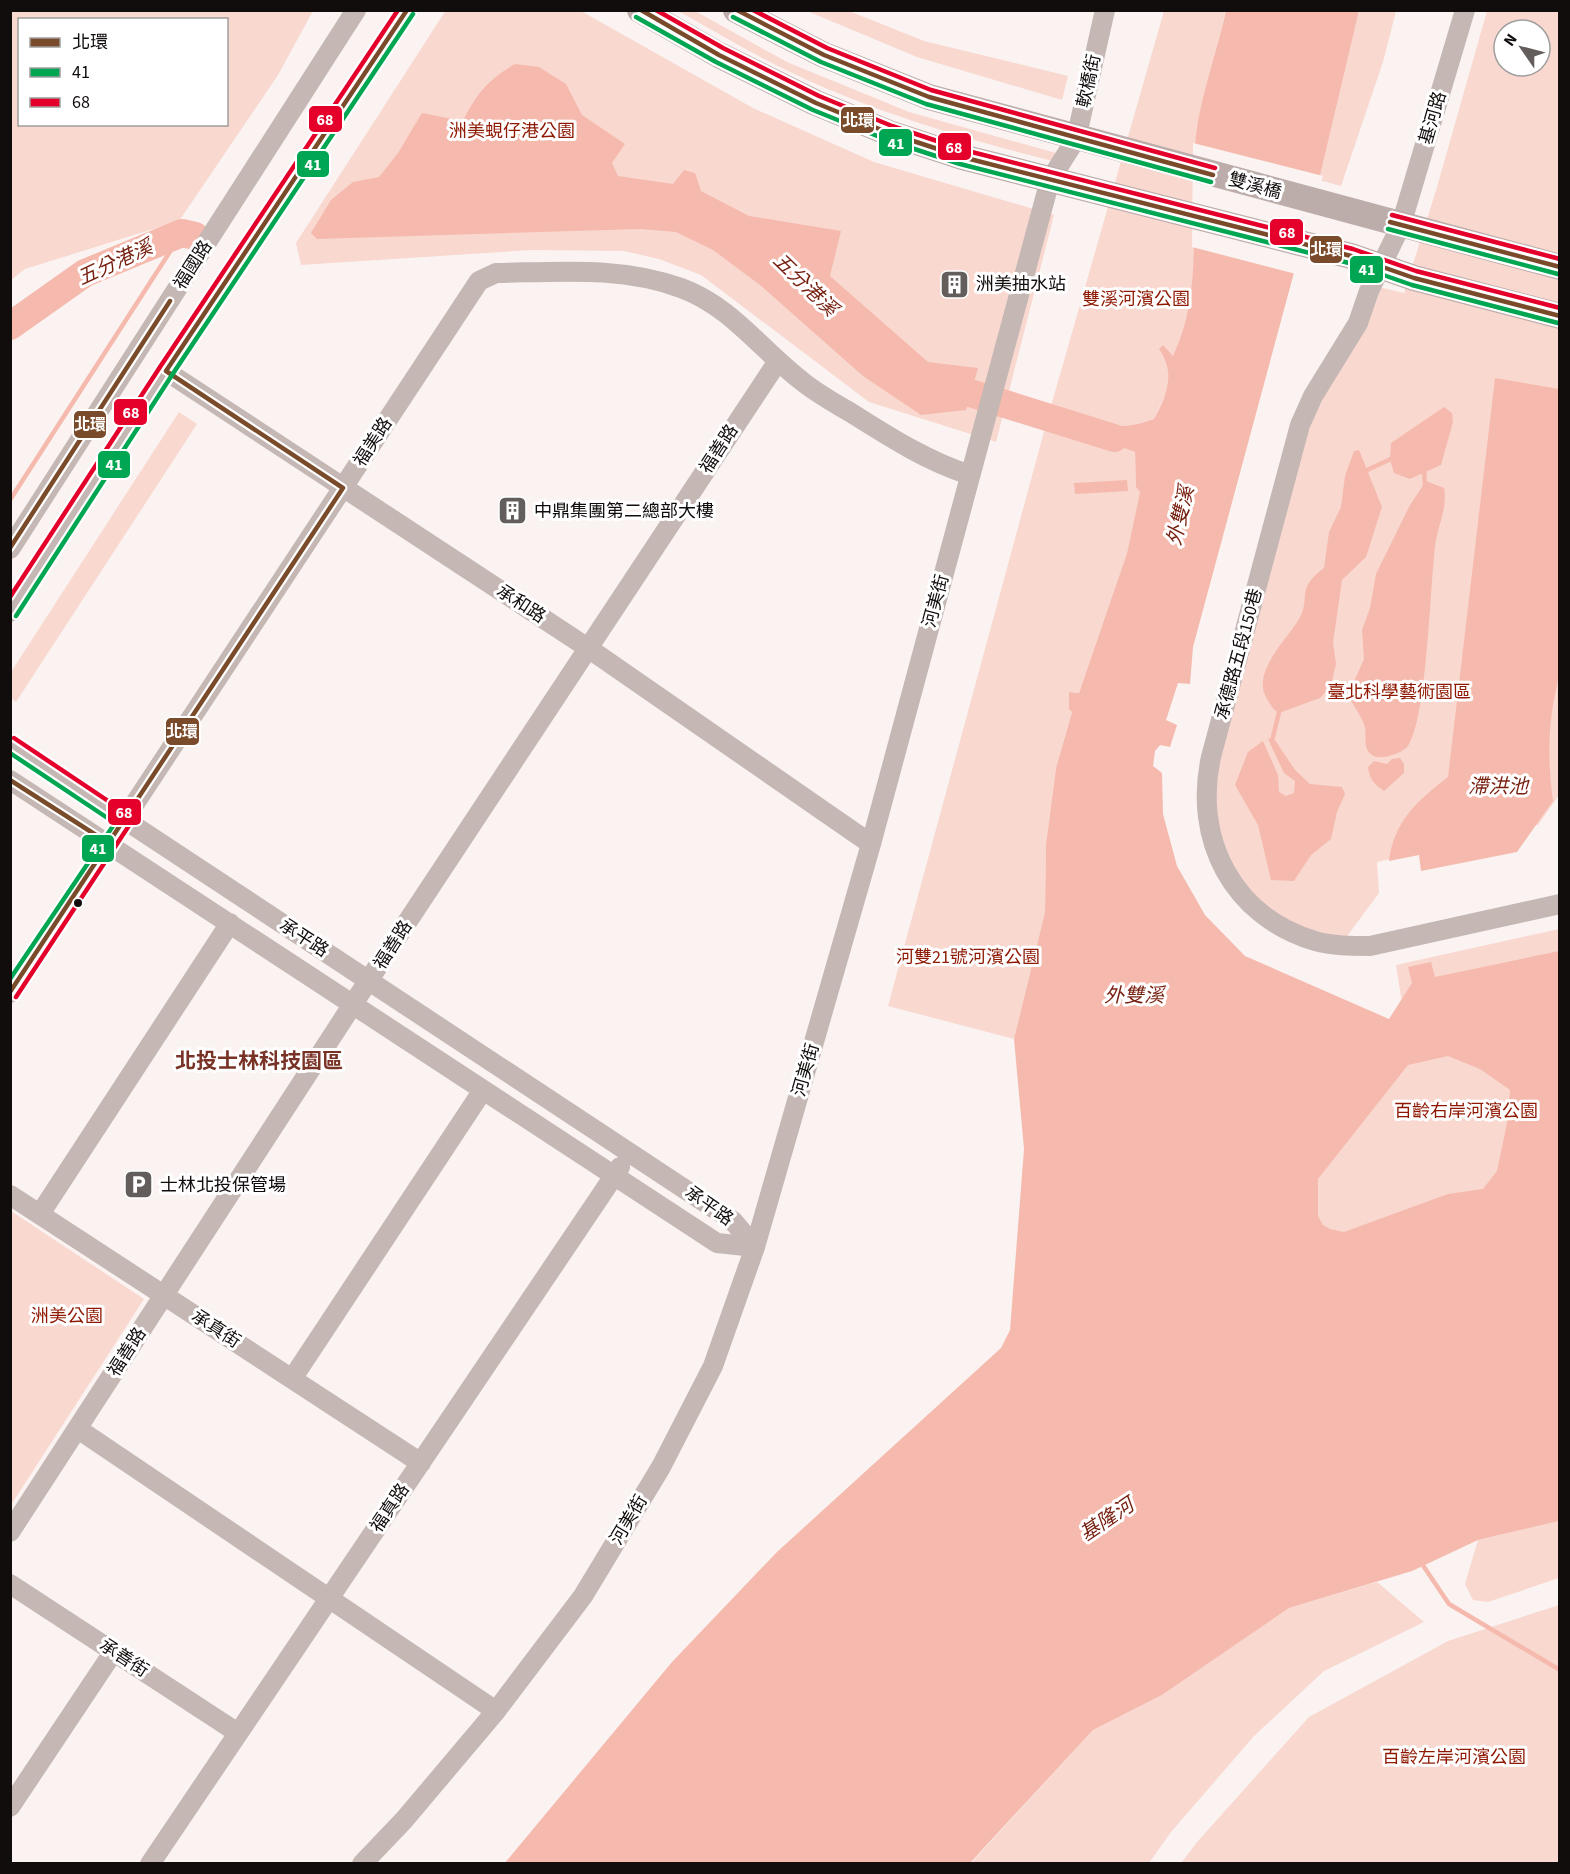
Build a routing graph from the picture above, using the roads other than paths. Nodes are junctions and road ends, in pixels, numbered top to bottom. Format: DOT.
graph roads {
  1 [pos="356,10"];
  2 [pos="407,10"];
  3 [pos="640,10"];
  4 [pos="736,10"];
  5 [pos="1104,10"];
  6 [pos="1465,10"];
  7 [pos="1076,139"];
  8 [pos="1050,180"];
  9 [pos="1401,225"];
  10 [pos="1381,266"];
  11 [pos="1560,267"];
  12 [pos="1560,316"];
  13 [pos="778,361"];
  14 [pos="166,371"];
  15 [pos="970,475"];
  16 [pos="343,488"];
  17 [pos="10,549"];
  18 [pos="10,612"];
  19 [pos="588,648"];
  20 [pos="10,744"];
  21 [pos="10,780"];
  22 [pos="125,820"];
  23 [pos="110,844"];
  24 [pos="871,844"];
  25 [pos="1560,904"];
  26 [pos="230,923"];
  27 [pos="369,981"];
  28 [pos="10,993"];
  29 [pos="354,1004"];
  30 [pos="483,1090"];
  31 [pos="629,1152"];
  32 [pos="614,1176"];
  33 [pos="10,1195"];
  34 [pos="40,1214"];
  35 [pos="755,1248"];
  36 [pos="164,1295"];
  37 [pos="292,1379"];
  38 [pos="78,1429"];
  39 [pos="421,1463"];
  40 [pos="10,1532"];
  41 [pos="10,1584"];
  42 [pos="329,1598"];
  43 [pos="114,1651"];
  44 [pos="496,1711"];
  45 [pos="238,1733"];
  46 [pos="10,1807"];
  47 [pos="150,1863"];
  48 [pos="362,1863"];
  1 -- 17 [label="street, 福國路"];
  2 -- 14 [label="street, 福國路"];
  3 -- 8 [label="main road"];
  4 -- 7 [label="main road, 雙溪橋"];
  5 -- 7 [label="street, 軟橋街"];
  6 -- 9 [label="street, 基河路"];
  7 -- 8 [label="street, 軟橋街"];
  7 -- 9 [label="main road, 雙溪橋"];
  8 -- 10 [label="main road"];
  8 -- 15 [label="street, 河美街"];
  9 -- 10 [label="street, 基河路"];
  9 -- 11 [label="main road, 雙溪橋"];
  10 -- 12 [label="main road"];
  10 -- 25 [label="street, 承德路五段150巷"];
  13 -- 15 [label="street"];
  13 -- 16 [label="street, 福美路"];
  13 -- 19 [label="street, 福善路"];
  14 -- 16 [label="street, 承和路"];
  14 -- 18 [label="street, 福國路"];
  15 -- 24 [label="street, 河美街"];
  16 -- 19 [label="street, 承和路"];
  16 -- 22 [label="street, 福美路"];
  19 -- 24 [label="street, 承和路"];
  19 -- 27 [label="street, 福善路"];
  20 -- 22 [label="street, 承平路"];
  21 -- 23 [label="street, 承平路"];
  22 -- 23 [label="street, 福美路"];
  22 -- 27 [label="street, 承平路"];
  23 -- 26 [label="street, 承平路"];
  23 -- 28 [label="street, 福美路"];
  24 -- 35 [label="street, 河美街"];
  26 -- 29 [label="street, 承平路"];
  26 -- 34 [label="street"];
  27 -- 29 [label="street, 福善路"];
  27 -- 31 [label="street, 承平路"];
  29 -- 30 [label="street, 承平路"];
  29 -- 36 [label="street, 福善路"];
  30 -- 32 [label="street, 承平路"];
  30 -- 37 [label="street"];
  31 -- 32 [label="street, 福真路"];
  31 -- 35 [label="street, 承平路"];
  32 -- 35 [label="street, 承平路"];
  32 -- 39 [label="street, 福真路"];
  33 -- 34 [label="street, 承真街"];
  34 -- 36 [label="street, 承真街"];
  35 -- 44 [label="street, 河美街"];
  36 -- 37 [label="street, 承真街"];
  36 -- 38 [label="street, 福善路"];
  37 -- 39 [label="street, 承真街"];
  38 -- 40 [label="street, 福善路"];
  38 -- 42 [label="street"];
  39 -- 42 [label="street, 福真路"];
  41 -- 43 [label="street, 承善街"];
  42 -- 44 [label="street"];
  42 -- 45 [label="street, 福真路"];
  43 -- 45 [label="street, 承善街"];
  43 -- 46 [label="street"];
  44 -- 48 [label="street, 河美街"];
  45 -- 47 [label="street, 福真路"];
}
